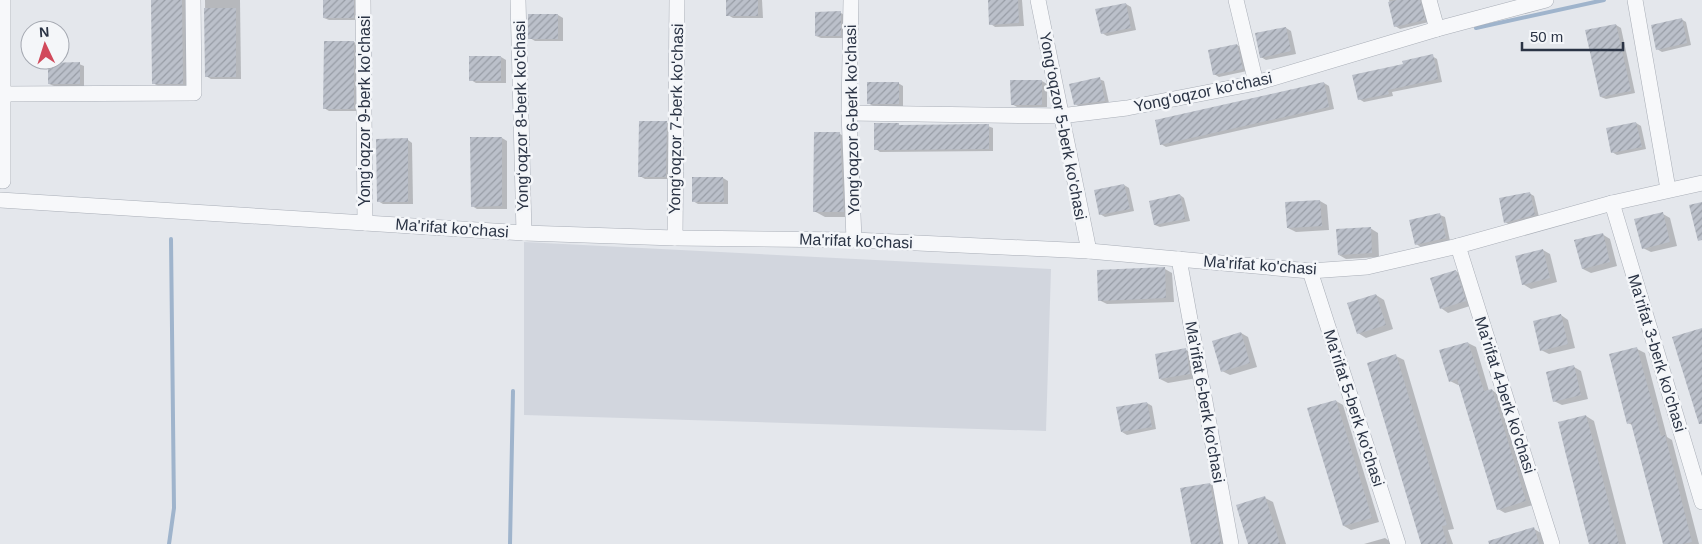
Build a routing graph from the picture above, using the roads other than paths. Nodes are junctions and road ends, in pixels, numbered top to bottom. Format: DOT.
graph roads {
  1 [pos="3,0"];
  2 [pos="194,0"];
  3 [pos="363,0"];
  4 [pos="518,0"];
  5 [pos="677,0"];
  6 [pos="851,0"];
  7 [pos="1038,0"];
  8 [pos="1236,0"];
  9 [pos="1430,0"];
  10 [pos="1546,0"];
  11 [pos="1635,0"];
  12 [pos="1437,29"];
  13 [pos="1256,83"];
  14 [pos="4,94"];
  15 [pos="849,113"];
  16 [pos="1060,116"];
  17 [pos="3,181"];
  18 [pos="1702,183"];
  19 [pos="1668,190"];
  20 [pos="0,200"];
  21 [pos="1612,203"];
  22 [pos="365,222"];
  23 [pos="524,233"];
  24 [pos="675,238"];
  25 [pos="854,240"];
  26 [pos="1458,246"];
  27 [pos="1089,251"];
  28 [pos="1179,259"];
  29 [pos="1310,271"];
  30 [pos="1702,502"];
  31 [pos="1231,544"];
  32 [pos="1398,544"];
  33 [pos="1552,544"];
  1 -- 14 [label="street"];
  2 -- 14 [label="street"];
  3 -- 22 [label="street, Yong‘oqzor 9-berk ko'chasi"];
  4 -- 23 [label="street, Yong‘oqzor 8-berk ko'chasi"];
  5 -- 24 [label="street, Yong‘oqzor 7-berk ko'chasi"];
  6 -- 15 [label="street, Yong‘oqzor 6-berk ko'chasi"];
  7 -- 16 [label="street, Yong‘oqzor 5-berk ko'chasi"];
  8 -- 13 [label="street"];
  9 -- 12 [label="street"];
  10 -- 12 [label="street, Yong'oqzor ko'chasi"];
  11 -- 19 [label="street"];
  12 -- 13 [label="street, Yong'oqzor ko'chasi"];
  13 -- 16 [label="street, Yong'oqzor ko'chasi"];
  14 -- 17 [label="street"];
  15 -- 16 [label="street, Yong'oqzor ko'chasi"];
  15 -- 25 [label="street, Yong‘oqzor 6-berk ko'chasi"];
  16 -- 27 [label="street, Yong‘oqzor 5-berk ko'chasi"];
  18 -- 19 [label="street, Ma'rifat ko'chasi"];
  19 -- 21 [label="street, Ma'rifat ko'chasi"];
  20 -- 22 [label="street, Ma'rifat ko'chasi"];
  21 -- 26 [label="street, Ma'rifat ko'chasi"];
  21 -- 30 [label="street, Ma’rifat 3-berk ko'chasi"];
  22 -- 23 [label="street, Ma'rifat ko'chasi"];
  23 -- 24 [label="street, Ma'rifat ko'chasi"];
  24 -- 25 [label="street, Ma'rifat ko'chasi"];
  25 -- 27 [label="street, Ma'rifat ko'chasi"];
  26 -- 29 [label="street, Ma'rifat ko'chasi"];
  26 -- 33 [label="street, Ma’rifat 4-berk ko'chasi"];
  27 -- 28 [label="street, Ma'rifat ko'chasi"];
  28 -- 29 [label="street, Ma'rifat ko'chasi"];
  28 -- 31 [label="street, Ma’rifat 6-berk ko'chasi"];
  29 -- 32 [label="street, Ma’rifat 5-berk ko'chasi"];
}
